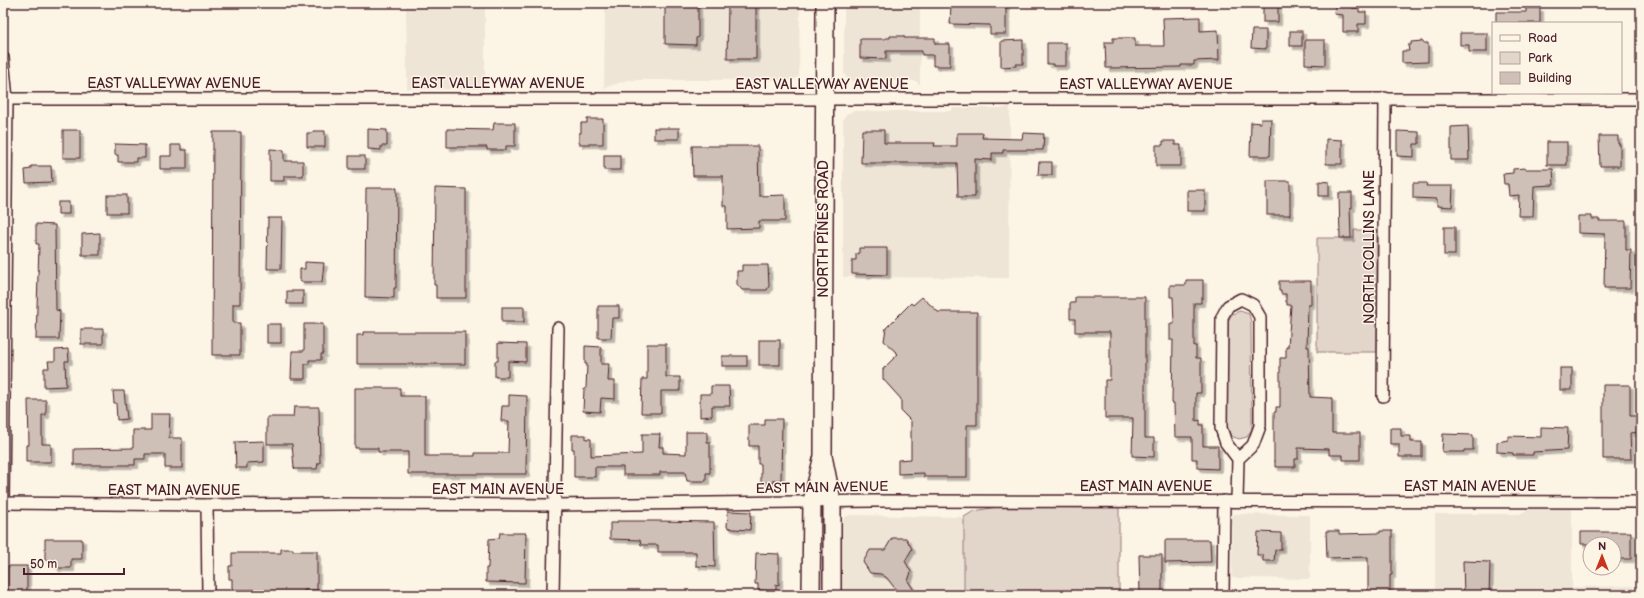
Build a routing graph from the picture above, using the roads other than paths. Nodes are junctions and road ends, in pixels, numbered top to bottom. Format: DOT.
graph roads {
  1 [pos="825,3"];
  2 [pos="3,58"];
  3 [pos="824,98"];
  4 [pos="1385,98"];
  5 [pos="5,99"];
  6 [pos="1641,99"];
  7 [pos="558,328"];
  8 [pos="1383,396"];
  9 [pos="823,456"];
  10 [pos="1238,459"];
  11 [pos="832,501"];
  12 [pos="1224,501"];
  13 [pos="1238,501"];
  14 [pos="812,502"];
  15 [pos="1641,502"];
  16 [pos="3,503"];
  17 [pos="554,505"];
  18 [pos="208,506"];
  19 [pos="208,595"];
  20 [pos="552,595"];
  21 [pos="811,595"];
  22 [pos="832,595"];
  23 [pos="1223,595"];
  1 -- 3 [label="main road, NORTH PINES ROAD"];
  2 -- 5 [label="street"];
  3 -- 4 [label="street, EAST VALLEYWAY AVENUE"];
  3 -- 5 [label="street, EAST VALLEYWAY AVENUE"];
  3 -- 9 [label="main road, NORTH PINES ROAD"];
  4 -- 6 [label="street, EAST VALLEYWAY AVENUE"];
  4 -- 8 [label="street, NORTH COLLINS LANE"];
  5 -- 16 [label="street"];
  7 -- 17 [label="street"];
  9 -- 11 [label="main road, NORTH PINES ROAD"];
  9 -- 14 [label="main road, NORTH PINES ROAD"];
  10 -- 10 [label="street"];
  10 -- 13 [label="street"];
  11 -- 12 [label="street, EAST MAIN AVENUE"];
  11 -- 14 [label="street, EAST MAIN AVENUE"];
  11 -- 22 [label="main road, NORTH PINES ROAD"];
  12 -- 13 [label="street, EAST MAIN AVENUE"];
  12 -- 23 [label="street"];
  13 -- 15 [label="street, EAST MAIN AVENUE"];
  14 -- 17 [label="street, EAST MAIN AVENUE"];
  14 -- 21 [label="main road, NORTH PINES ROAD"];
  16 -- 18 [label="street, EAST MAIN AVENUE"];
  17 -- 18 [label="street, EAST MAIN AVENUE"];
  17 -- 20 [label="street"];
  18 -- 19 [label="street"];
}
